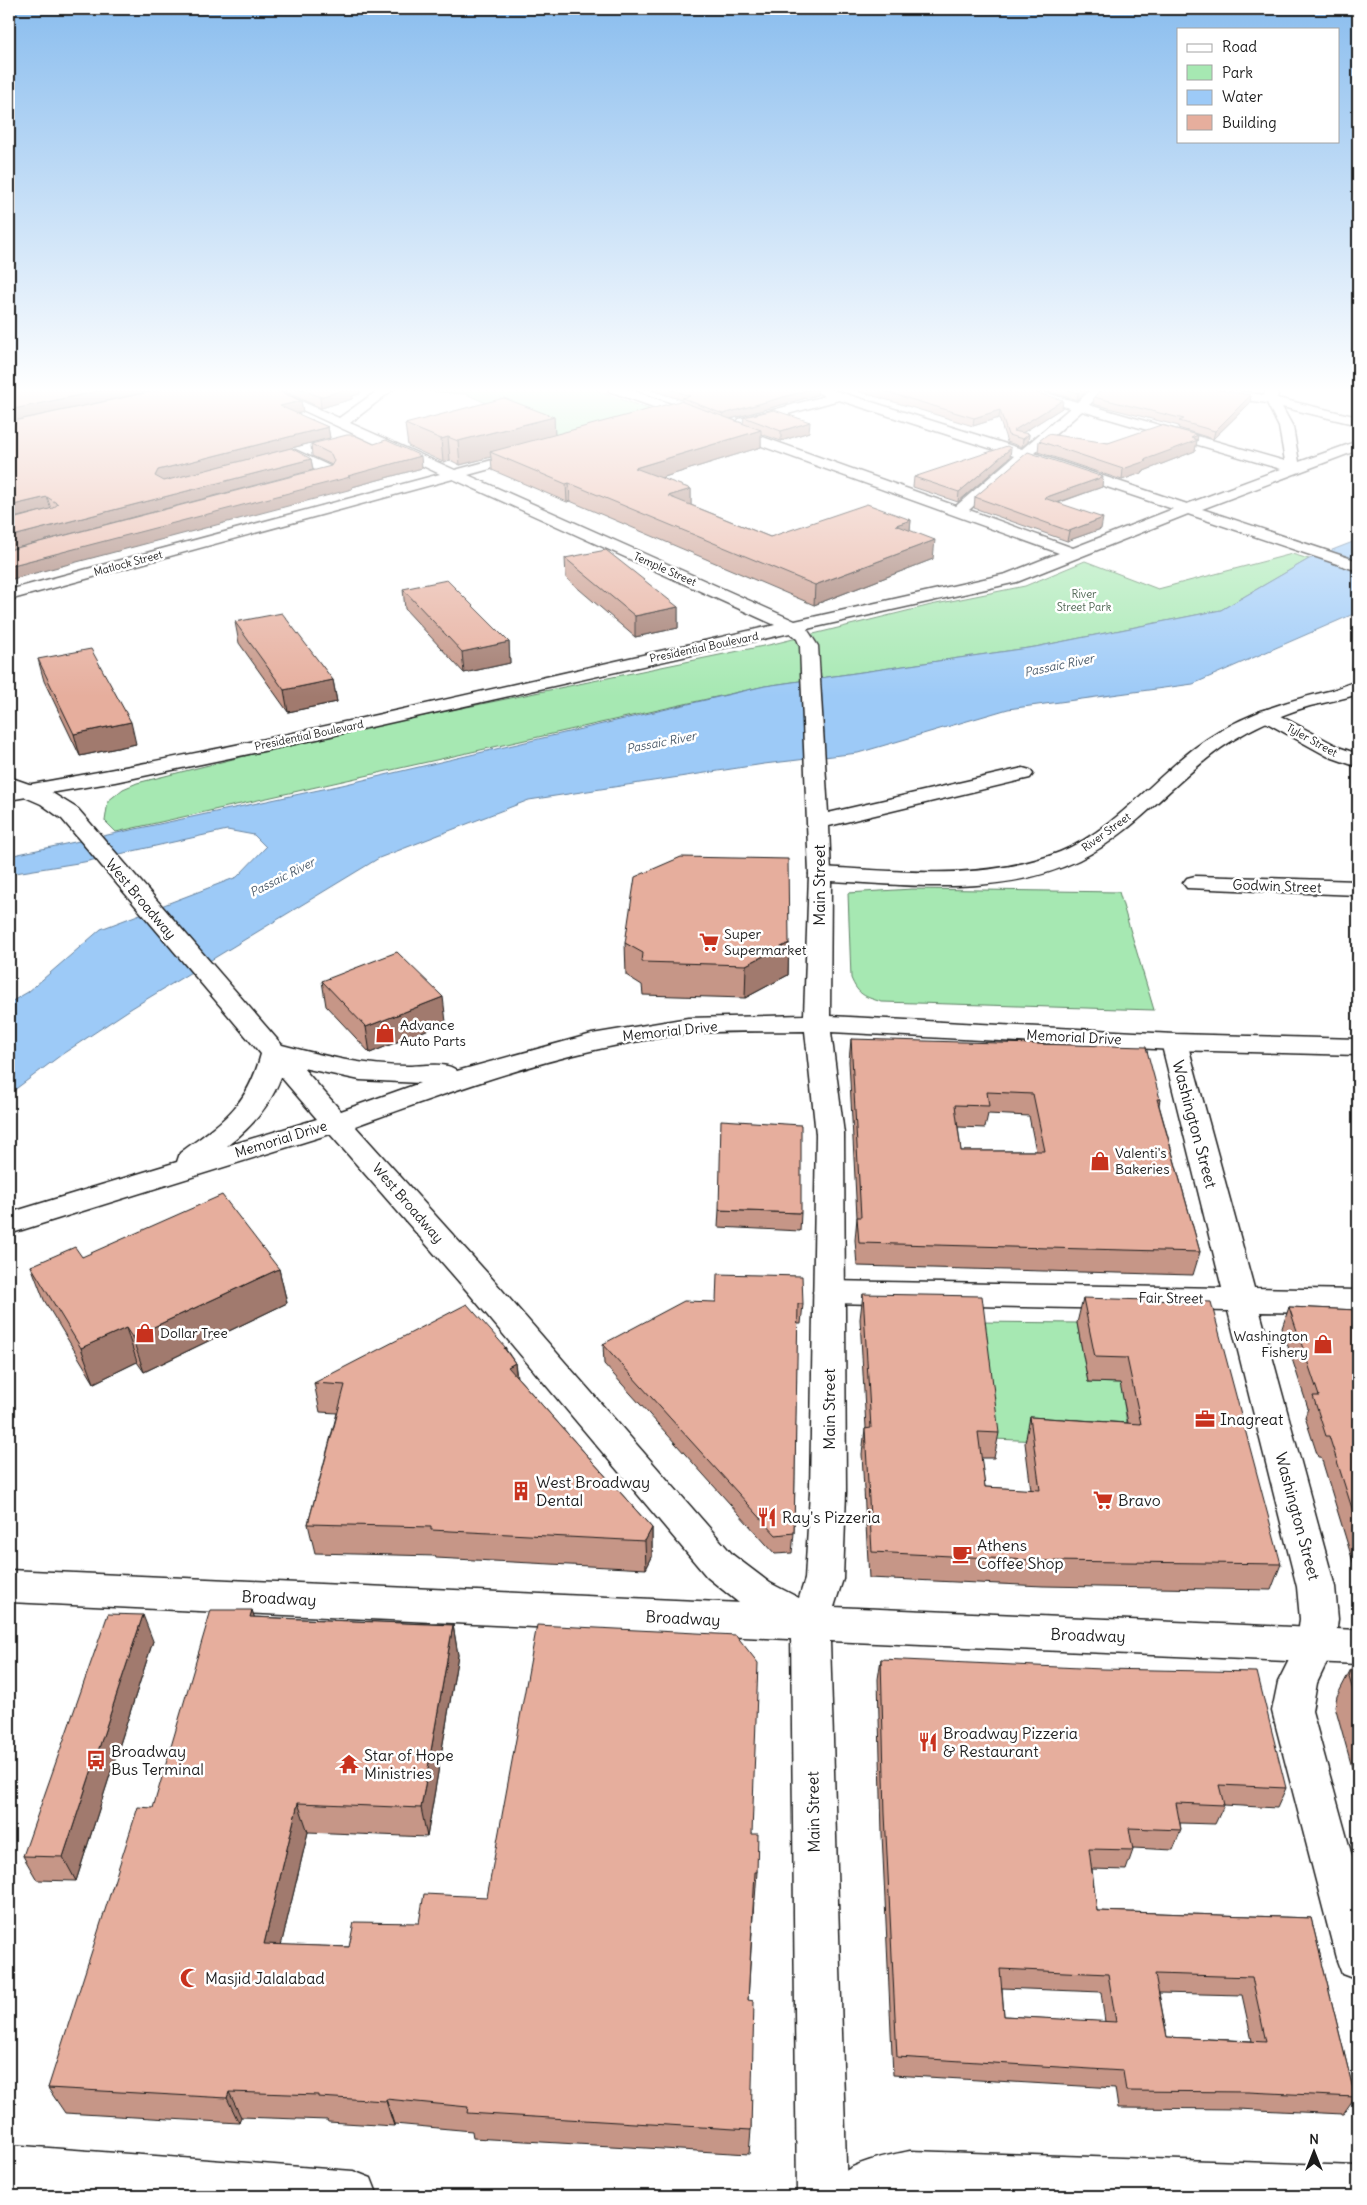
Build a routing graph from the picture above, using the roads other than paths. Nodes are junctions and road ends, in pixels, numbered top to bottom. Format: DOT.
graph roads {
  1 [pos="394,491"];
  2 [pos="489,491"];
  3 [pos="900,491"];
  4 [pos="983,491"];
  5 [pos="1133,491"];
  6 [pos="1234,491"];
  7 [pos="1188,509"];
  8 [pos="958,512"];
  9 [pos="1074,554"];
  10 [pos="1358,566"];
  11 [pos="9,595"];
  12 [pos="794,627"];
  13 [pos="1358,687"];
  14 [pos="1267,715"];
  15 [pos="1358,761"];
  16 [pos="1023,774"];
  17 [pos="9,783"];
  18 [pos="33,791"];
  19 [pos="9,794"];
  20 [pos="818,822"];
  21 [pos="820,874"];
  22 [pos="1195,883"];
  23 [pos="1358,888"];
  24 [pos="817,1023"];
  25 [pos="1174,1042"];
  26 [pos="1358,1047"];
  27 [pos="275,1051"];
  28 [pos="480,1072"];
  29 [pos="337,1122"];
  30 [pos="173,1172"];
  31 [pos="9,1224"];
  32 [pos="829,1292"];
  33 [pos="1241,1299"];
  34 [pos="1358,1302"];
  35 [pos="9,1586"];
  36 [pos="810,1623"];
  37 [pos="1316,1645"];
  38 [pos="1358,1646"];
  39 [pos="1358,1958"];
  40 [pos="9,2170"];
  41 [pos="1358,2191"];
  42 [pos="353,2196"];
  43 [pos="822,2196"];
  44 [pos="854,2196"];
  1 -- 11 [label="street, Matlock Street"];
  2 -- 12 [label="street, Temple Street"];
  3 -- 8 [label="street"];
  4 -- 8 [label="street"];
  5 -- 7 [label="street"];
  6 -- 7 [label="street, Presidential Boulevard"];
  7 -- 9 [label="street, Presidential Boulevard"];
  7 -- 10 [label="street"];
  8 -- 9 [label="street"];
  9 -- 12 [label="street, Presidential Boulevard"];
  12 -- 18 [label="street, Presidential Boulevard"];
  12 -- 20 [label="street, Main Street"];
  13 -- 14 [label="street, River Street"];
  14 -- 15 [label="street, Tyler Street"];
  14 -- 21 [label="street, River Street"];
  16 -- 20 [label="street"];
  17 -- 18 [label="street, West Broadway"];
  18 -- 19 [label="street, Presidential Boulevard"];
  18 -- 27 [label="street, West Broadway"];
  20 -- 21 [label="street, Main Street"];
  21 -- 24 [label="street, Main Street"];
  22 -- 23 [label="street, Godwin Street"];
  24 -- 25 [label="street, Memorial Drive"];
  24 -- 28 [label="street, Memorial Drive"];
  24 -- 32 [label="street, Main Street"];
  25 -- 26 [label="street, Memorial Drive"];
  25 -- 33 [label="street, Washington Street"];
  27 -- 28 [label="street"];
  27 -- 29 [label="street, West Broadway"];
  27 -- 30 [label="street"];
  28 -- 29 [label="street, Memorial Drive"];
  29 -- 30 [label="street, Memorial Drive"];
  29 -- 36 [label="street, West Broadway"];
  30 -- 31 [label="street, Memorial Drive"];
  32 -- 33 [label="street, Fair Street"];
  32 -- 36 [label="street, Main Street"];
  33 -- 34 [label="street, Fair Street"];
  33 -- 37 [label="street, Washington Street"];
  35 -- 36 [label="street, Broadway"];
  36 -- 37 [label="street, Broadway"];
  36 -- 43 [label="street, Main Street"];
  37 -- 38 [label="street, Broadway"];
  37 -- 39 [label="street, Washington Street"];
  40 -- 42 [label="street"];
  41 -- 44 [label="street"];
}
